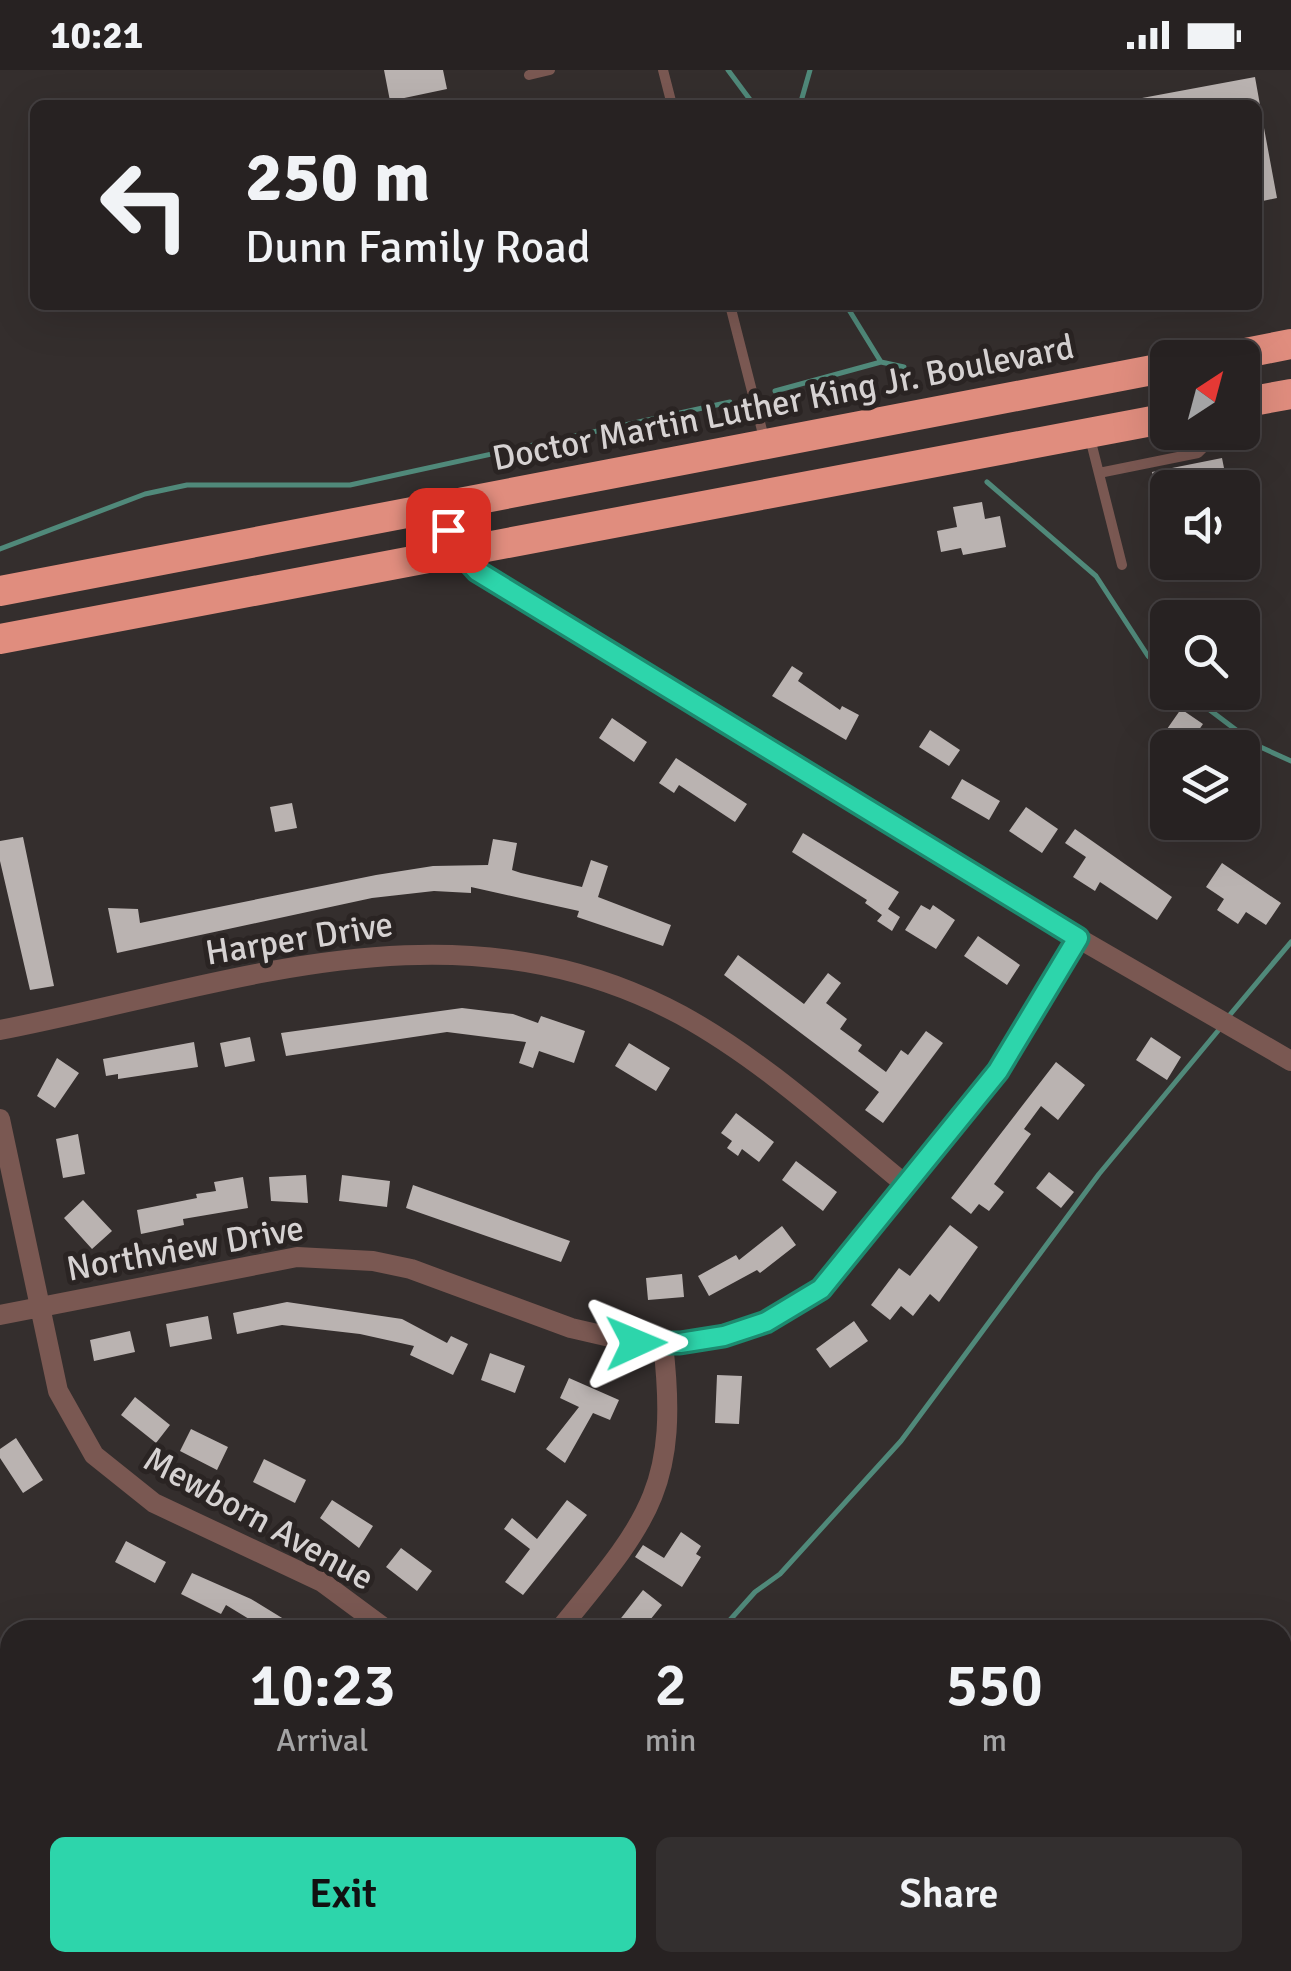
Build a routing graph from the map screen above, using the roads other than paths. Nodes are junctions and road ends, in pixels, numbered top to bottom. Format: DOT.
graph roads {
  1 [pos="550,70"];
  2 [pos="664,70"];
  3 [pos="528,74"];
  4 [pos="671,100"];
  5 [pos="731,310"];
  6 [pos="1291,344"];
  7 [pos="1260,350"];
  8 [pos="1150,371"];
  9 [pos="1291,394"];
  10 [pos="1260,400"];
  11 [pos="1150,421"];
  12 [pos="1089,432"];
  13 [pos="766,443"];
  14 [pos="1201,450"];
  15 [pos="1099,473"];
  16 [pos="443,505"];
  17 [pos="458,550"];
  18 [pos="1122,565"];
  19 [pos="0,591"];
  20 [pos="0,639"];
  21 [pos="1078,938"];
  22 [pos="0,1030"];
  23 [pos="1291,1062"];
  24 [pos="0,1120"];
  25 [pos="906,1185"];
  26 [pos="40,1306"];
  27 [pos="0,1315"];
  28 [pos="662,1344"];
  29 [pos="373,1620"];
  30 [pos="567,1620"];
  1 -- 3 [label="lane"];
  2 -- 4 [label="lane"];
  5 -- 13 [label="lane"];
  6 -- 7 [label="highway"];
  8 -- 13 [label="highway, Doctor Martin Luther King Jr. Boulevard"];
  9 -- 10 [label="highway"];
  11 -- 12 [label="highway"];
  12 -- 15 [label="lane"];
  12 -- 17 [label="highway"];
  13 -- 16 [label="highway, Doctor Martin Luther King Jr. Boulevard"];
  14 -- 15 [label="lane"];
  15 -- 18 [label="lane"];
  16 -- 17 [label="street"];
  16 -- 19 [label="highway, Doctor Martin Luther King Jr. Boulevard"];
  17 -- 20 [label="highway"];
  17 -- 21 [label="street"];
  21 -- 23 [label="street"];
  21 -- 25 [label="street, Northview Drive"];
  22 -- 25 [label="street, Harper Drive"];
  24 -- 26 [label="street, Mewborn Avenue"];
  25 -- 28 [label="street, Northview Drive"];
  26 -- 27 [label="street, Northview Drive"];
  26 -- 28 [label="street, Northview Drive"];
  26 -- 29 [label="street, Mewborn Avenue"];
  28 -- 30 [label="street"];
}
